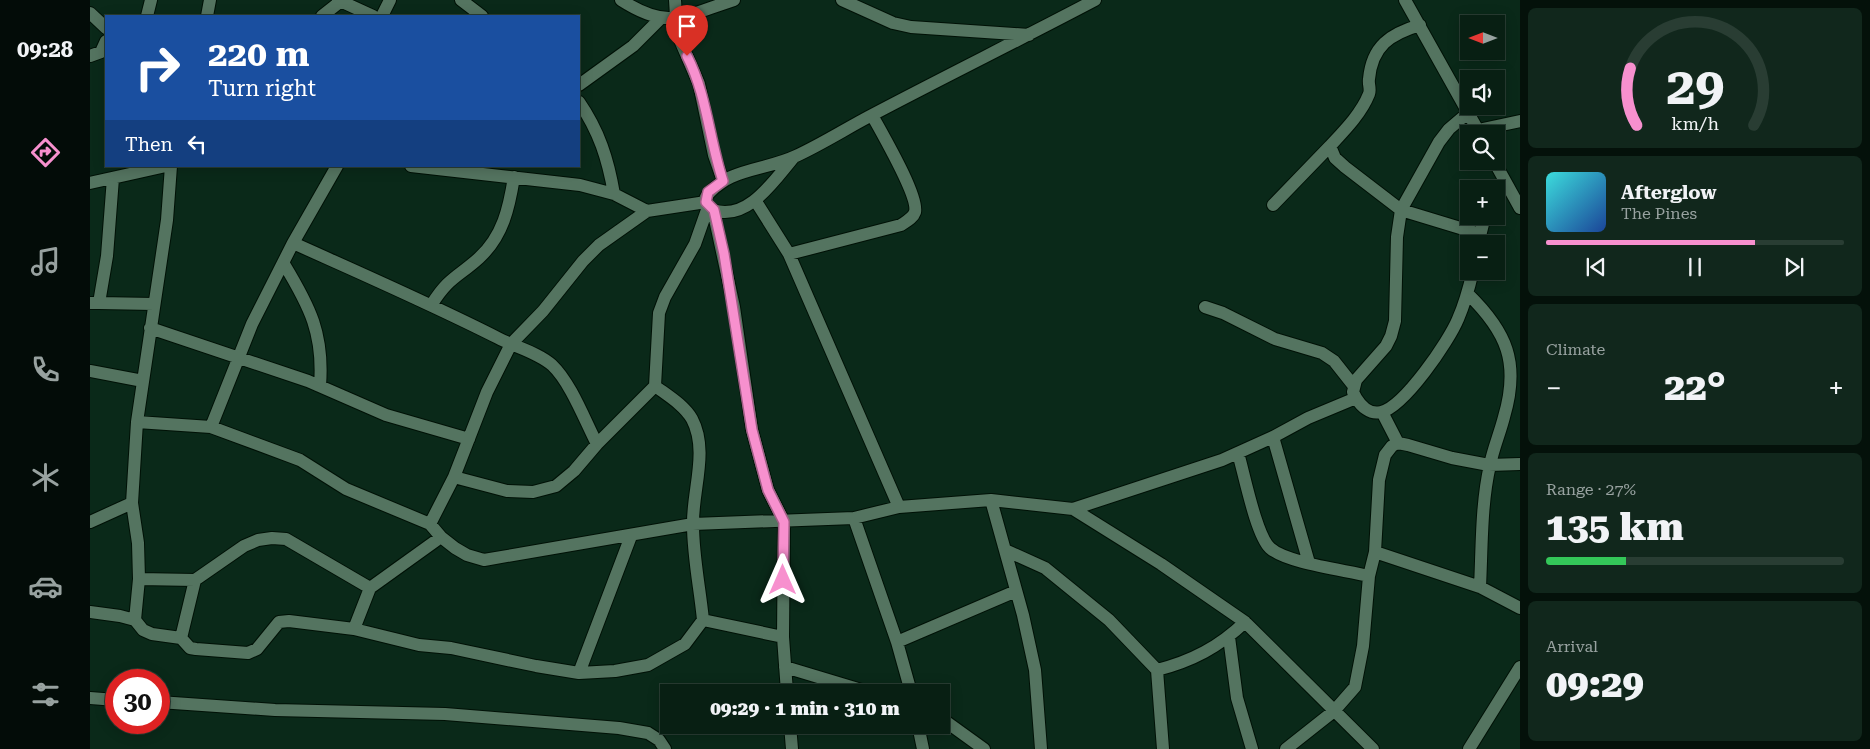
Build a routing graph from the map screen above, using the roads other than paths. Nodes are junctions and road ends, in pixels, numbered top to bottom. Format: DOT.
graph roads {
  1 [pos="151,0"];
  2 [pos="210,0"];
  3 [pos="390,0"];
  4 [pos="460,0"];
  5 [pos="621,0"];
  6 [pos="675,0"];
  7 [pos="734,0"];
  8 [pos="842,0"];
  9 [pos="1095,0"];
  10 [pos="1405,0"];
  11 [pos="340,1"];
  12 [pos="1077,4"];
  13 [pos="90,13"];
  14 [pos="147,15"];
  15 [pos="207,15"];
  16 [pos="323,15"];
  17 [pos="371,15"];
  18 [pos="382,15"];
  19 [pos="481,15"];
  20 [pos="660,19"];
  21 [pos="675,19"];
  22 [pos="1420,25"];
  23 [pos="105,27"];
  24 [pos="1029,35"];
  25 [pos="105,43"];
  26 [pos="90,56"];
  27 [pos="580,85"];
  28 [pos="1460,96"];
  29 [pos="580,104"];
  30 [pos="872,115"];
  31 [pos="1465,115"];
  32 [pos="1520,121"];
  33 [pos="1505,125"];
  34 [pos="1330,146"];
  35 [pos="794,157"];
  36 [pos="162,167"];
  37 [pos="171,167"];
  38 [pos="336,167"];
  39 [pos="425,167"];
  40 [pos="439,168"];
  41 [pos="514,177"];
  42 [pos="113,178"];
  43 [pos="723,181"];
  44 [pos="90,183"];
  45 [pos="1505,193"];
  46 [pos="614,194"];
  47 [pos="756,200"];
  48 [pos="1273,206"];
  49 [pos="709,207"];
  50 [pos="1520,208"];
  51 [pos="1401,210"];
  52 [pos="646,211"];
  53 [pos="1468,235"];
  54 [pos="293,243"];
  55 [pos="789,254"];
  56 [pos="284,264"];
  57 [pos="1471,280"];
  58 [pos="1468,294"];
  59 [pos="94,303"];
  60 [pos="154,304"];
  61 [pos="432,304"];
  62 [pos="1205,307"];
  63 [pos="150,328"];
  64 [pos="510,344"];
  65 [pos="237,358"];
  66 [pos="90,371"];
  67 [pos="143,381"];
  68 [pos="320,386"];
  69 [pos="655,386"];
  70 [pos="1354,392"];
  71 [pos="1382,412"];
  72 [pos="137,422"];
  73 [pos="210,427"];
  74 [pos="1274,437"];
  75 [pos="469,439"];
  76 [pos="1398,443"];
  77 [pos="597,444"];
  78 [pos="1238,453"];
  79 [pos="1520,464"];
  80 [pos="1489,465"];
  81 [pos="454,477"];
  82 [pos="991,500"];
  83 [pos="132,503"];
  84 [pos="899,507"];
  85 [pos="1073,509"];
  86 [pos="854,518"];
  87 [pos="90,522"];
  88 [pos="784,522"];
  89 [pos="430,524"];
  90 [pos="693,524"];
  91 [pos="631,536"];
  92 [pos="441,537"];
  93 [pos="1005,550"];
  94 [pos="1375,552"];
  95 [pos="1309,563"];
  96 [pos="1369,576"];
  97 [pos="139,579"];
  98 [pos="195,580"];
  99 [pos="1480,587"];
  100 [pos="370,588"];
  101 [pos="1016,591"];
  102 [pos="1520,608"];
  103 [pos="90,612"];
  104 [pos="135,620"];
  105 [pos="703,620"];
  106 [pos="1245,622"];
  107 [pos="354,629"];
  108 [pos="783,637"];
  109 [pos="1229,637"];
  110 [pos="181,638"];
  111 [pos="897,642"];
  112 [pos="785,667"];
  113 [pos="1520,667"];
  114 [pos="1157,670"];
  115 [pos="579,673"];
  116 [pos="786,684"];
  117 [pos="841,684"];
  118 [pos="909,684"];
  119 [pos="90,698"];
  120 [pos="105,699"];
  121 [pos="170,703"];
  122 [pos="1334,711"];
  123 [pos="950,724"];
  124 [pos="791,734"];
  125 [pos="920,734"];
  126 [pos="1043,748"];
  127 [pos="665,749"];
  128 [pos="792,749"];
  129 [pos="923,749"];
  130 [pos="984,749"];
  131 [pos="1163,749"];
  132 [pos="1252,749"];
  133 [pos="1286,749"];
  134 [pos="1373,749"];
  135 [pos="1469,749"];
  1 -- 14 [label="street"];
  2 -- 15 [label="street"];
  3 -- 18 [label="street"];
  4 -- 19 [label="street"];
  5 -- 20 [label="street"];
  6 -- 21 [label="street"];
  7 -- 21 [label="street"];
  8 -- 24 [label="street"];
  9 -- 12 [label="street"];
  10 -- 22 [label="street"];
  11 -- 16 [label="street"];
  11 -- 17 [label="street"];
  12 -- 24 [label="street"];
  13 -- 23 [label="street"];
  20 -- 21 [label="street"];
  20 -- 27 [label="street"];
  21 -- 43 [label="street"];
  22 -- 28 [label="street"];
  22 -- 34 [label="street"];
  24 -- 30 [label="street"];
  25 -- 26 [label="street"];
  29 -- 46 [label="street"];
  30 -- 35 [label="street"];
  30 -- 55 [label="street"];
  31 -- 51 [label="street"];
  32 -- 33 [label="street"];
  34 -- 48 [label="street"];
  34 -- 51 [label="street"];
  35 -- 43 [label="street"];
  35 -- 47 [label="street"];
  36 -- 42 [label="street"];
  37 -- 60 [label="street"];
  38 -- 54 [label="street"];
  39 -- 40 [label="street"];
  40 -- 41 [label="street"];
  41 -- 46 [label="street"];
  41 -- 61 [label="street"];
  42 -- 44 [label="street"];
  42 -- 59 [label="street"];
  43 -- 49 [label="street"];
  45 -- 50 [label="street"];
  46 -- 52 [label="street"];
  47 -- 49 [label="street"];
  47 -- 55 [label="street"];
  49 -- 52 [label="street"];
  49 -- 69 [label="street"];
  49 -- 88 [label="street"];
  51 -- 53 [label="street"];
  51 -- 70 [label="street"];
  52 -- 64 [label="street"];
  54 -- 56 [label="street"];
  54 -- 61 [label="street"];
  55 -- 84 [label="street"];
  56 -- 65 [label="street"];
  56 -- 68 [label="street"];
  57 -- 58 [label="street"];
  58 -- 71 [label="street"];
  58 -- 80 [label="street"];
  59 -- 60 [label="street"];
  60 -- 63 [label="street"];
  61 -- 64 [label="street"];
  62 -- 70 [label="street"];
  63 -- 65 [label="street"];
  63 -- 67 [label="street"];
  64 -- 75 [label="street"];
  64 -- 77 [label="street"];
  65 -- 68 [label="street"];
  65 -- 73 [label="street"];
  66 -- 67 [label="street"];
  67 -- 72 [label="street"];
  68 -- 75 [label="street"];
  69 -- 77 [label="street"];
  69 -- 90 [label="street"];
  70 -- 71 [label="street"];
  70 -- 74 [label="street"];
  71 -- 76 [label="street"];
  72 -- 73 [label="street"];
  72 -- 83 [label="street"];
  73 -- 89 [label="street"];
  74 -- 78 [label="street"];
  74 -- 95 [label="street"];
  75 -- 81 [label="street"];
  76 -- 80 [label="street"];
  76 -- 94 [label="street"];
  77 -- 81 [label="street"];
  78 -- 85 [label="street"];
  78 -- 95 [label="street"];
  79 -- 80 [label="street"];
  80 -- 99 [label="street"];
  81 -- 89 [label="street"];
  82 -- 84 [label="street"];
  82 -- 85 [label="street"];
  82 -- 93 [label="street"];
  83 -- 87 [label="street"];
  83 -- 97 [label="street"];
  84 -- 86 [label="street"];
  85 -- 106 [label="street"];
  86 -- 88 [label="street"];
  86 -- 111 [label="street"];
  88 -- 90 [label="street"];
  88 -- 108 [label="street"];
  89 -- 92 [label="street"];
  90 -- 91 [label="street"];
  90 -- 105 [label="street"];
  91 -- 92 [label="street"];
  91 -- 115 [label="street"];
  92 -- 100 [label="street"];
  93 -- 101 [label="street"];
  93 -- 114 [label="street"];
  94 -- 96 [label="street"];
  94 -- 99 [label="street"];
  95 -- 96 [label="street"];
  96 -- 122 [label="street"];
  97 -- 98 [label="street"];
  97 -- 104 [label="street"];
  98 -- 100 [label="street"];
  98 -- 110 [label="street"];
  99 -- 102 [label="street"];
  100 -- 107 [label="street"];
  101 -- 111 [label="street"];
  101 -- 126 [label="street"];
  103 -- 104 [label="street"];
  104 -- 110 [label="street"];
  105 -- 108 [label="street"];
  105 -- 115 [label="street"];
  106 -- 109 [label="street"];
  106 -- 122 [label="street"];
  107 -- 110 [label="street"];
  107 -- 115 [label="street"];
  108 -- 112 [label="street"];
  109 -- 114 [label="street"];
  109 -- 132 [label="street"];
  111 -- 118 [label="street"];
  112 -- 116 [label="street"];
  112 -- 117 [label="street"];
  113 -- 135 [label="street"];
  114 -- 131 [label="street"];
  119 -- 120 [label="street"];
  121 -- 127 [label="street"];
  122 -- 133 [label="street"];
  122 -- 134 [label="street"];
  123 -- 130 [label="street"];
  124 -- 128 [label="street"];
  125 -- 129 [label="street"];
}
